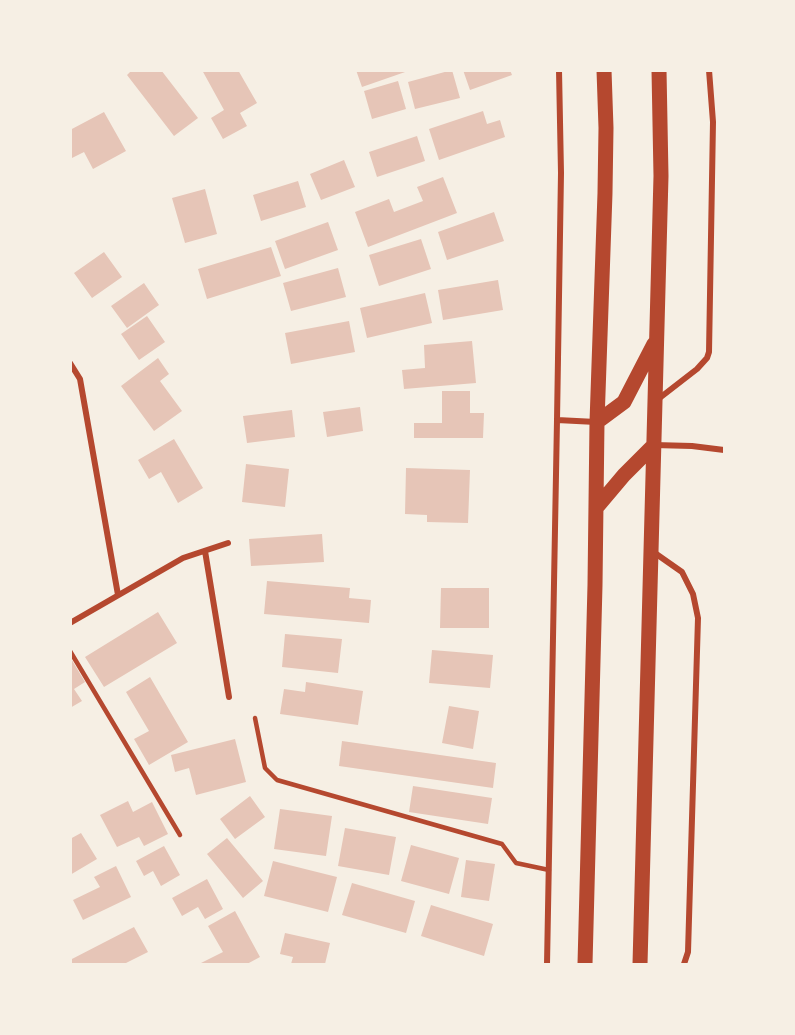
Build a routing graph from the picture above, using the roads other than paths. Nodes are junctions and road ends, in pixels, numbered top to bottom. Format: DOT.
graph roads {
  1 [pos="559,70"];
  2 [pos="604,70"];
  3 [pos="659,70"];
  4 [pos="709,70"];
  5 [pos="657,338"];
  6 [pos="70,363"];
  7 [pos="655,402"];
  8 [pos="557,420"];
  9 [pos="597,422"];
  10 [pos="654,445"];
  11 [pos="724,450"];
  12 [pos="597,507"];
  13 [pos="228,543"];
  14 [pos="205,551"];
  15 [pos="652,551"];
  16 [pos="118,595"];
  17 [pos="70,623"];
  18 [pos="70,651"];
  19 [pos="229,697"];
  20 [pos="255,718"];
  21 [pos="180,835"];
  22 [pos="549,870"];
  23 [pos="547,964"];
  24 [pos="585,964"];
  25 [pos="640,964"];
  26 [pos="684,964"];
  1 -- 8 [label="street"];
  2 -- 9 [label="highway"];
  3 -- 5 [label="highway"];
  4 -- 7 [label="street"];
  5 -- 7 [label="highway"];
  5 -- 9 [label="highway"];
  6 -- 16 [label="street"];
  7 -- 10 [label="highway"];
  8 -- 9 [label="street"];
  8 -- 22 [label="street"];
  9 -- 12 [label="highway"];
  10 -- 11 [label="street"];
  10 -- 12 [label="highway"];
  10 -- 15 [label="highway"];
  12 -- 24 [label="highway"];
  13 -- 14 [label="street"];
  14 -- 16 [label="street"];
  14 -- 19 [label="street"];
  15 -- 25 [label="highway"];
  15 -- 26 [label="street"];
  16 -- 17 [label="street"];
  18 -- 21 [label="lane"];
  20 -- 22 [label="lane"];
  22 -- 23 [label="street"];
}
